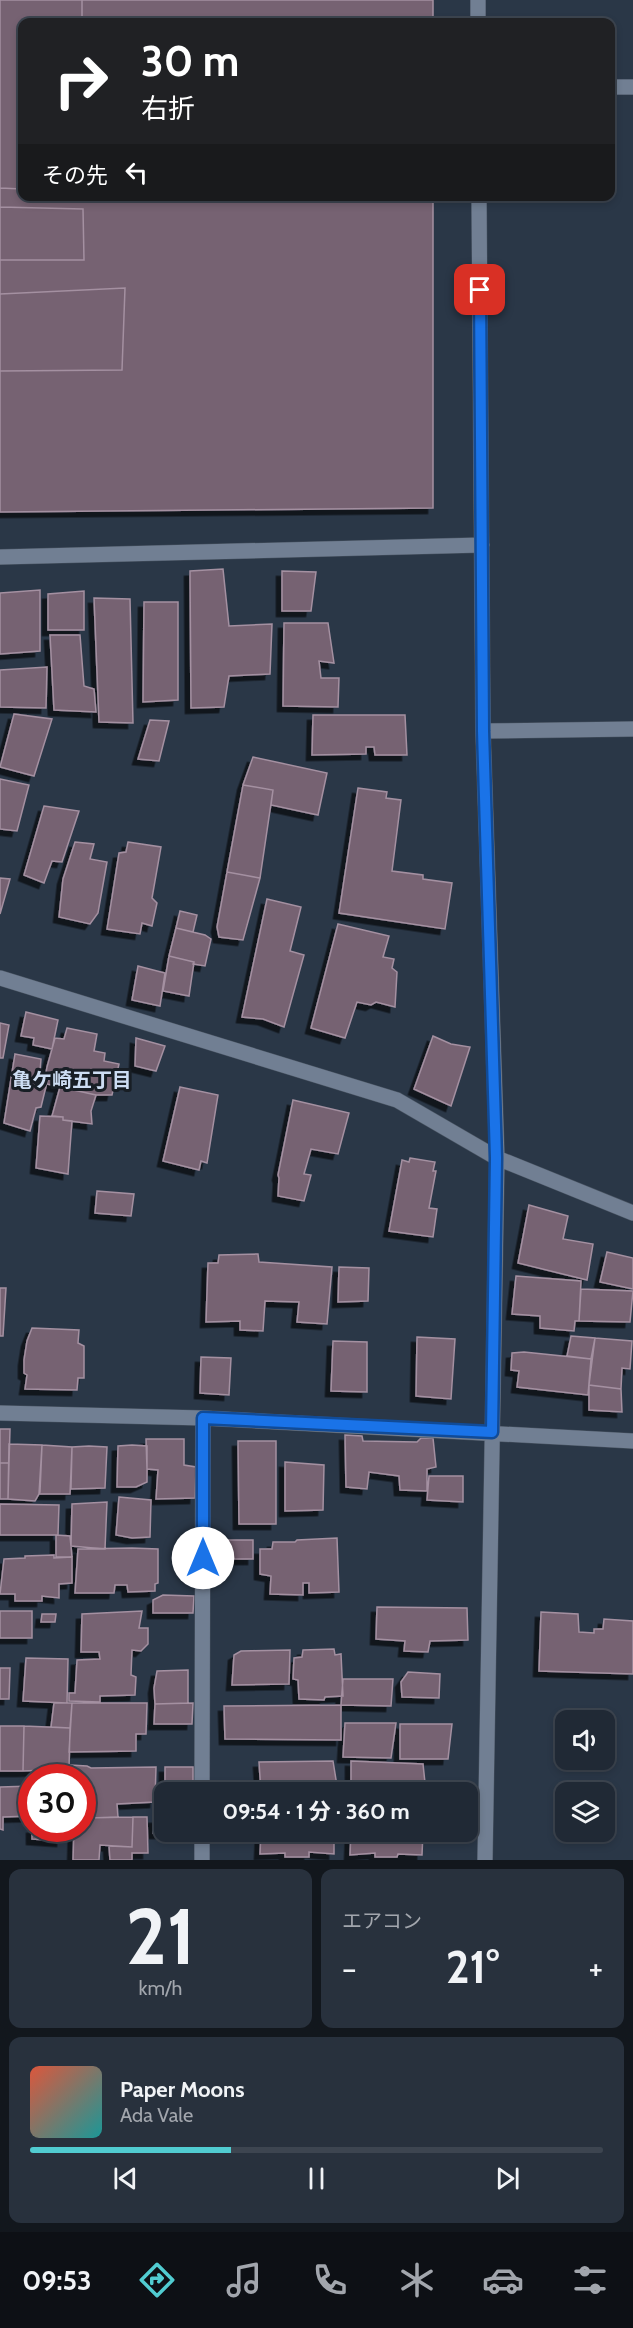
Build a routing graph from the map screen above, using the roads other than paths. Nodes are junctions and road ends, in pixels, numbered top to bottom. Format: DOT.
graph roads {
  1 [pos="478,0"];
  2 [pos="478,18"];
  3 [pos="615,87"];
  4 [pos="633,87"];
  5 [pos="479,201"];
  6 [pos="482,545"];
  7 [pos="0,557"];
  8 [pos="633,729"];
  9 [pos="483,731"];
  10 [pos="0,978"];
  11 [pos="496,1158"];
  12 [pos="633,1213"];
  13 [pos="0,1413"];
  14 [pos="203,1418"];
  15 [pos="492,1432"];
  16 [pos="633,1441"];
  17 [pos="202,1782"];
  18 [pos="202,1842"];
  19 [pos="202,1860"];
  20 [pos="485,1860"];
  1 -- 2 [label="street"];
  3 -- 4 [label="street"];
  5 -- 6 [label="street"];
  6 -- 7 [label="street"];
  6 -- 9 [label="street"];
  8 -- 9 [label="street"];
  9 -- 11 [label="street"];
  10 -- 11 [label="street"];
  11 -- 12 [label="street"];
  11 -- 15 [label="street"];
  13 -- 14 [label="street"];
  14 -- 15 [label="street"];
  14 -- 17 [label="street"];
  15 -- 16 [label="street"];
  15 -- 20 [label="street"];
  18 -- 19 [label="street"];
}
